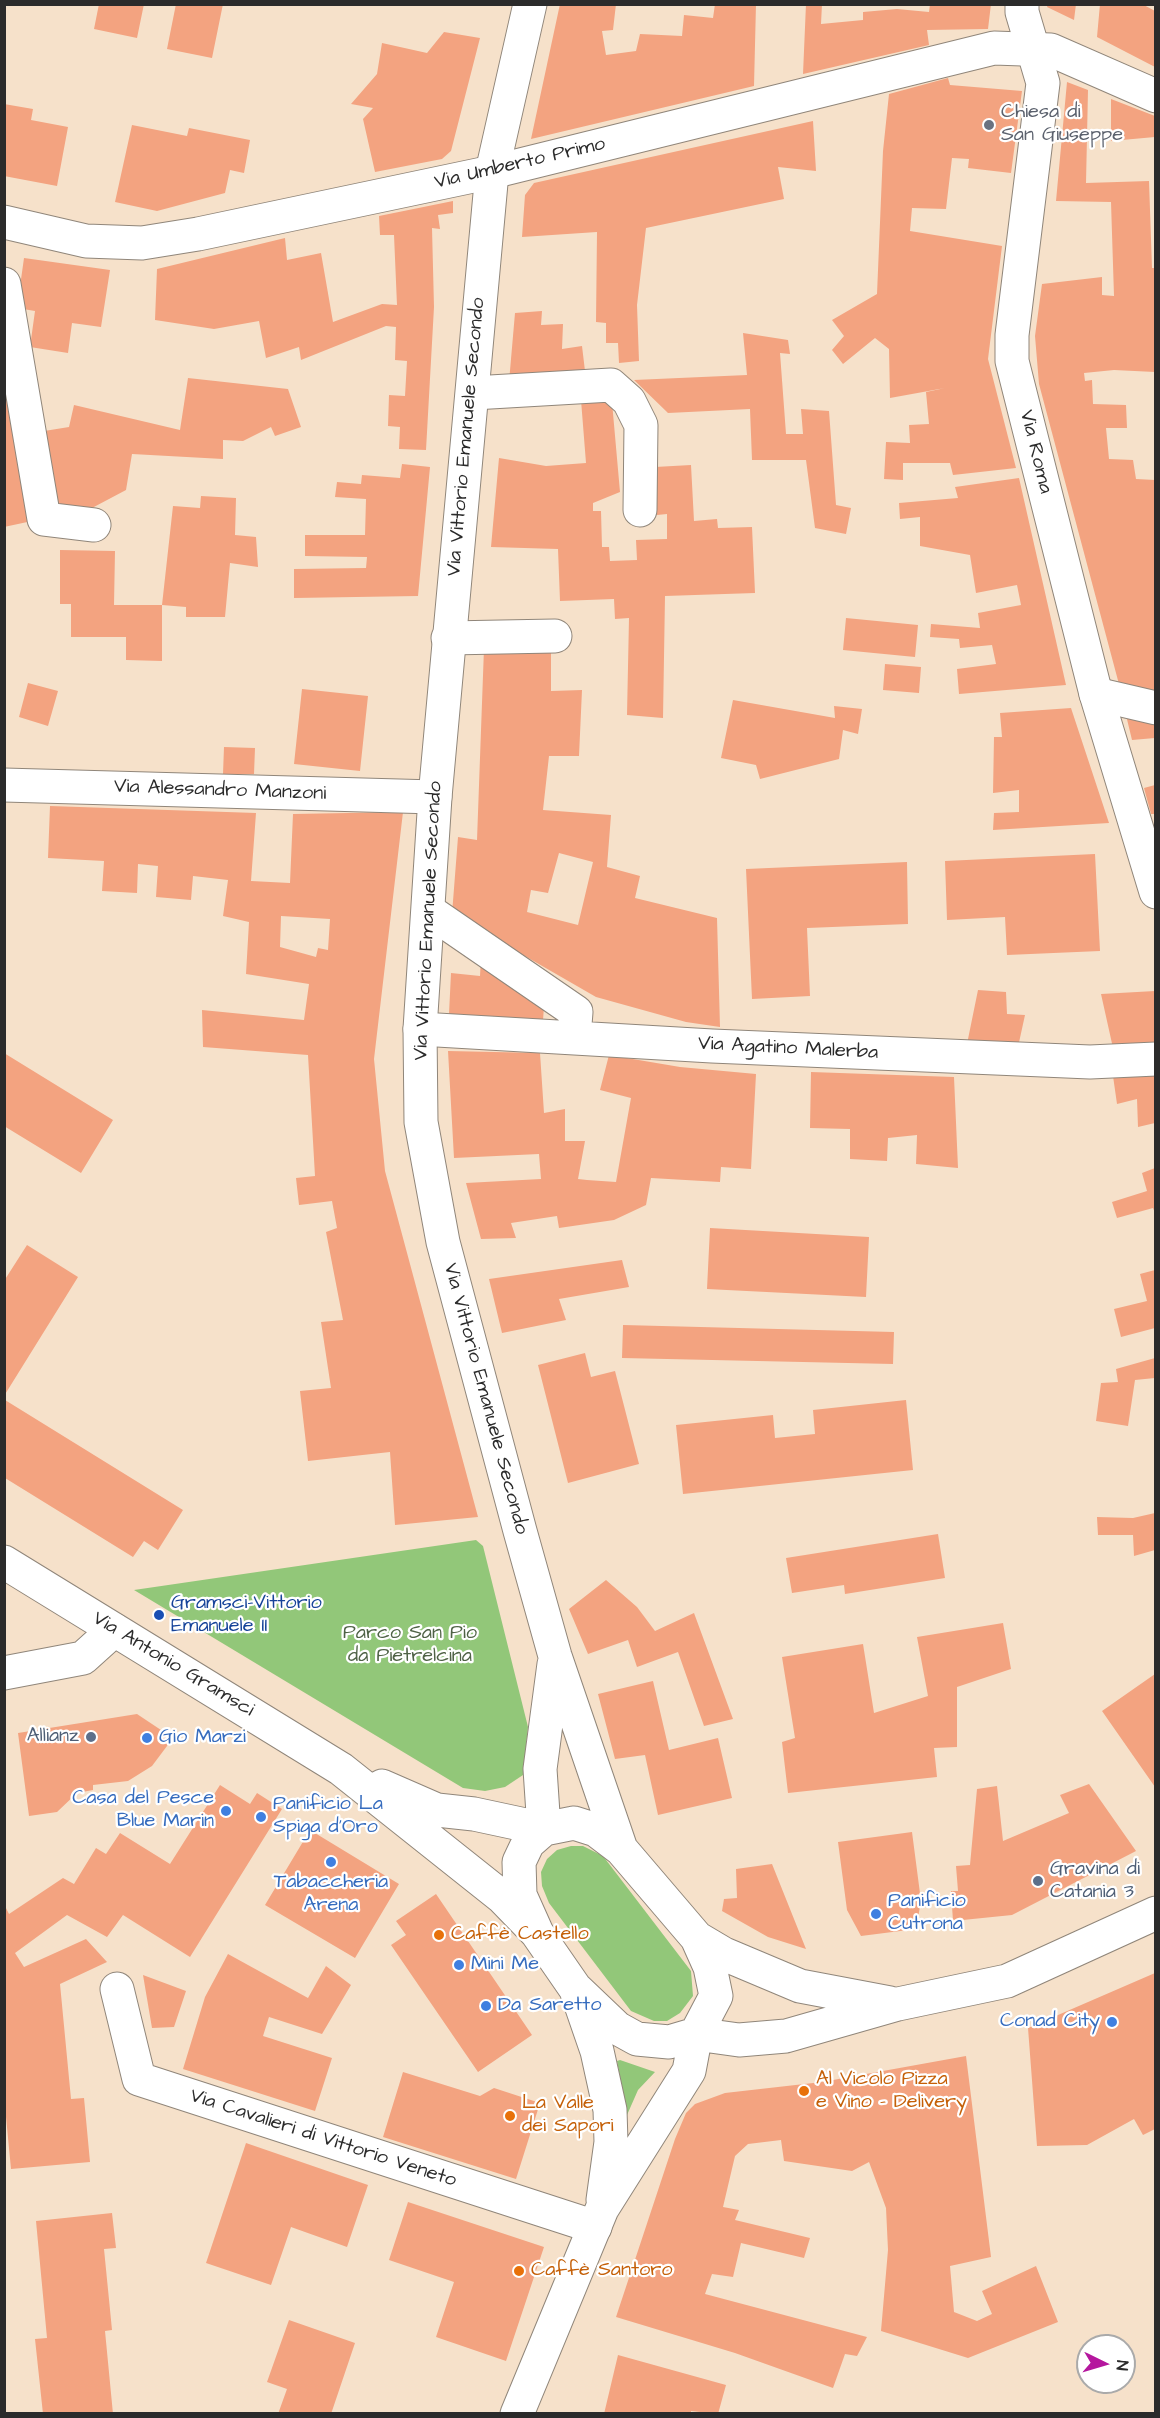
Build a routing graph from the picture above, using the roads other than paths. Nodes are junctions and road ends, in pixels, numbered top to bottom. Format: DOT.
graph roads {
  1 [pos="530,4"];
  2 [pos="1022,4"];
  3 [pos="1032,49"];
  4 [pos="1155,96"];
  5 [pos="492,172"];
  6 [pos="4,222"];
  7 [pos="4,284"];
  8 [pos="472,393"];
  9 [pos="640,510"];
  10 [pos="94,525"];
  11 [pos="555,636"];
  12 [pos="448,638"];
  13 [pos="1096,694"];
  14 [pos="1155,708"];
  15 [pos="4,785"];
  16 [pos="435,797"];
  17 [pos="1155,892"];
  18 [pos="429,910"];
  19 [pos="420,1029"];
  20 [pos="574,1037"];
  21 [pos="1155,1059"];
  22 [pos="4,1562"];
  23 [pos="114,1630"];
  24 [pos="555,1656"];
  25 [pos="4,1673"];
  26 [pos="342,1769"];
  27 [pos="544,1829"];
  28 [pos="621,1849"];
  29 [pos="1155,1913"];
  30 [pos="537,1933"];
  31 [pos="697,1938"];
  32 [pos="575,1988"];
  33 [pos="117,1989"];
  34 [pos="898,2004"];
  35 [pos="696,2034"];
  36 [pos="739,2040"];
  37 [pos="689,2071"];
  38 [pos="598,2218"];
  39 [pos="517,2414"];
  1 -- 5 [label="main road, Via Vittorio Emanuele Secondo"];
  2 -- 3 [label="main road, Via Roma"];
  3 -- 4 [label="main road, Via Umberto Primo"];
  3 -- 5 [label="main road, Via Umberto Primo"];
  3 -- 13 [label="main road, Via Roma"];
  5 -- 6 [label="main road, Via Umberto Primo"];
  5 -- 8 [label="main road, Via Vittorio Emanuele Secondo"];
  7 -- 10 [label="main road"];
  8 -- 9 [label="main road"];
  8 -- 12 [label="main road, Via Vittorio Emanuele Secondo"];
  11 -- 12 [label="main road"];
  12 -- 16 [label="main road, Via Vittorio Emanuele Secondo"];
  13 -- 14 [label="main road"];
  13 -- 17 [label="main road, Via Roma"];
  15 -- 16 [label="main road, Via Alessandro Manzoni"];
  16 -- 18 [label="main road, Via Vittorio Emanuele Secondo"];
  18 -- 19 [label="main road, Via Vittorio Emanuele Secondo"];
  18 -- 20 [label="main road"];
  19 -- 20 [label="main road, Via Agatino Malerba"];
  19 -- 24 [label="main road, Via Vittorio Emanuele Secondo"];
  20 -- 21 [label="main road, Via Agatino Malerba"];
  22 -- 23 [label="main road, Via Antonio Gramsci"];
  23 -- 25 [label="main road"];
  23 -- 26 [label="main road, Via Antonio Gramsci"];
  24 -- 27 [label="main road"];
  24 -- 28 [label="main road, Via Vittorio Emanuele Secondo"];
  26 -- 27 [label="main road"];
  26 -- 30 [label="main road"];
  27 -- 28 [label="main road"];
  27 -- 30 [label="main road"];
  28 -- 31 [label="main road"];
  29 -- 34 [label="main road"];
  30 -- 32 [label="main road"];
  31 -- 34 [label="main road"];
  31 -- 35 [label="main road"];
  32 -- 35 [label="main road"];
  32 -- 38 [label="main road"];
  33 -- 38 [label="main road, Via Cavalieri di Vittorio Veneto"];
  34 -- 36 [label="main road"];
  35 -- 36 [label="main road"];
  35 -- 37 [label="main road"];
  36 -- 37 [label="main road"];
  37 -- 38 [label="main road"];
  38 -- 39 [label="main road"];
}
